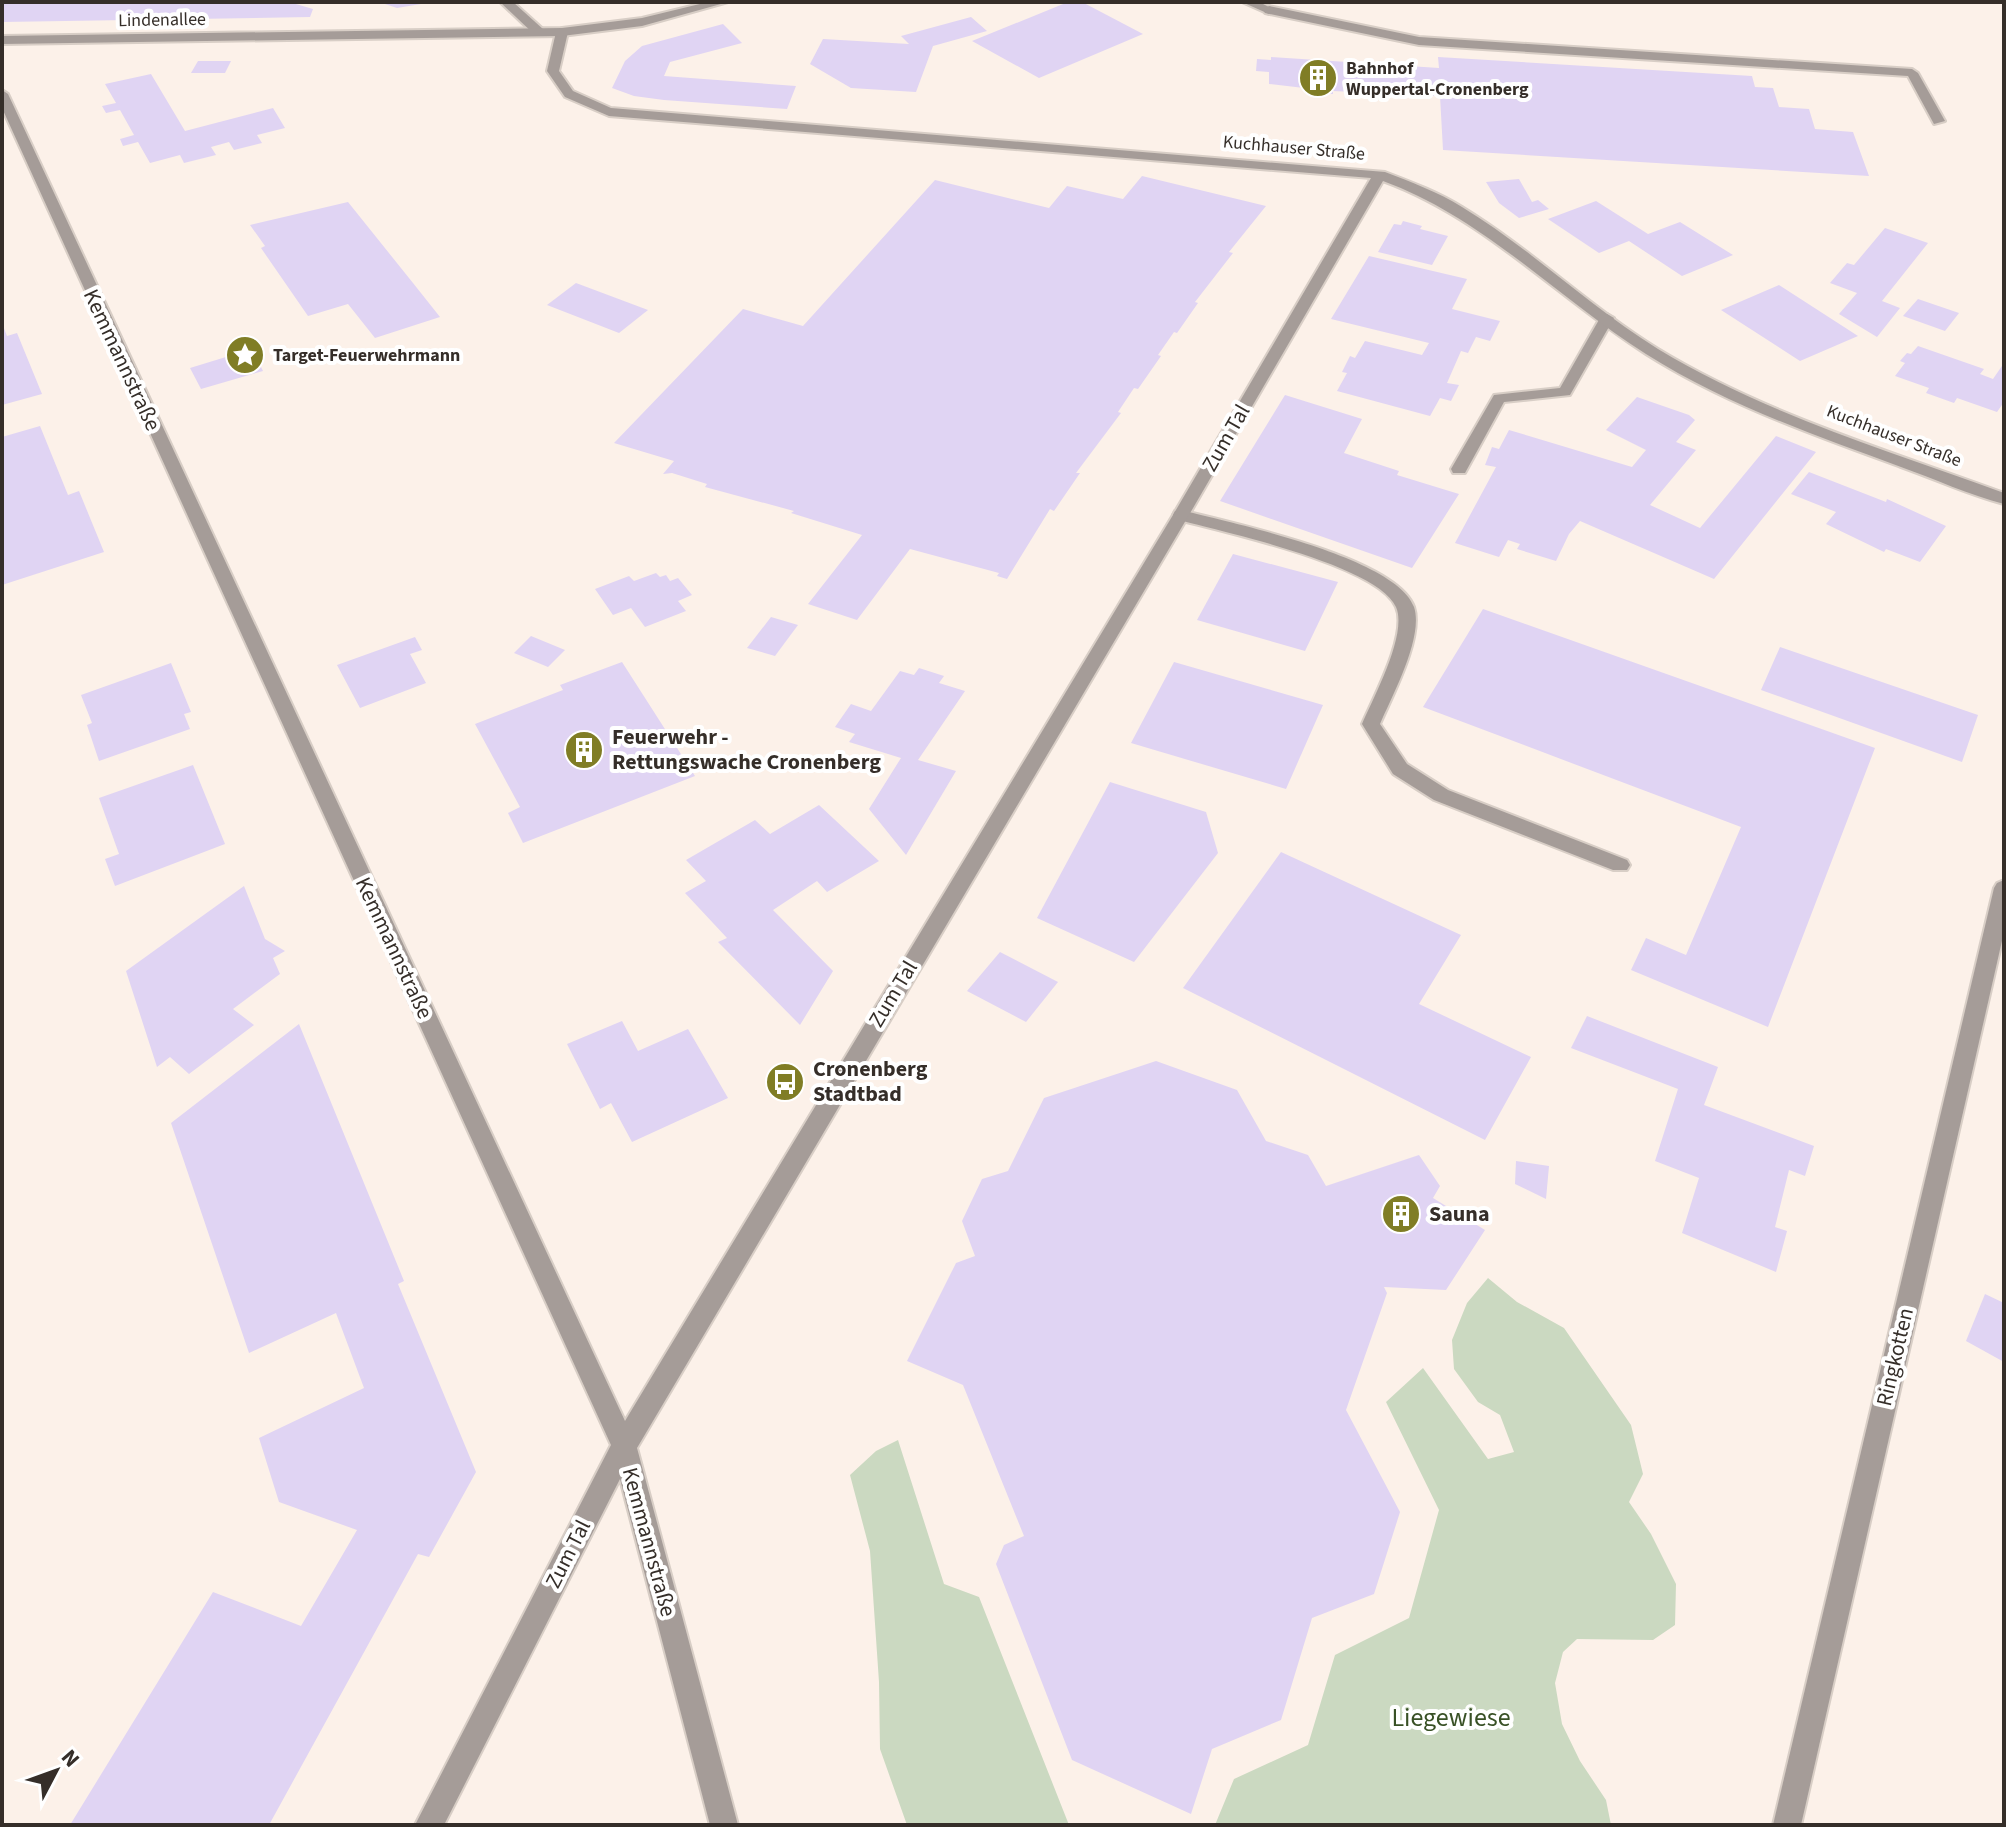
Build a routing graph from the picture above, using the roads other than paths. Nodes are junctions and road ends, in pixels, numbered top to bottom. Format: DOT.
graph roads {
  1 [pos="506,2"];
  2 [pos="722,2"];
  3 [pos="1248,2"];
  4 [pos="562,32"];
  5 [pos="540,33"];
  6 [pos="2,40"];
  7 [pos="2,94"];
  8 [pos="1939,121"];
  9 [pos="1380,175"];
  10 [pos="1607,318"];
  11 [pos="1459,469"];
  12 [pos="2004,499"];
  13 [pos="1181,515"];
  14 [pos="1620,865"];
  15 [pos="2004,888"];
  16 [pos="624,1446"];
  17 [pos="429,1825"];
  18 [pos="724,1825"];
  19 [pos="1787,1825"];
  1 -- 5 [label="street"];
  2 -- 4 [label="street, Lindenallee"];
  3 -- 8 [label="street"];
  4 -- 5 [label="street, Lindenallee"];
  4 -- 9 [label="street, Kuchhauser Straße"];
  5 -- 6 [label="street, Lindenallee"];
  7 -- 16 [label="street, Kemmannstraße"];
  9 -- 10 [label="street, Kuchhauser Straße"];
  9 -- 13 [label="street, Zum Tal"];
  10 -- 11 [label="street"];
  10 -- 12 [label="street, Kuchhauser Straße"];
  13 -- 14 [label="street"];
  13 -- 16 [label="street, Zum Tal"];
  15 -- 19 [label="street, Ringkotten"];
  16 -- 17 [label="street, Zum Tal"];
  16 -- 18 [label="street, Kemmannstraße"];
}
